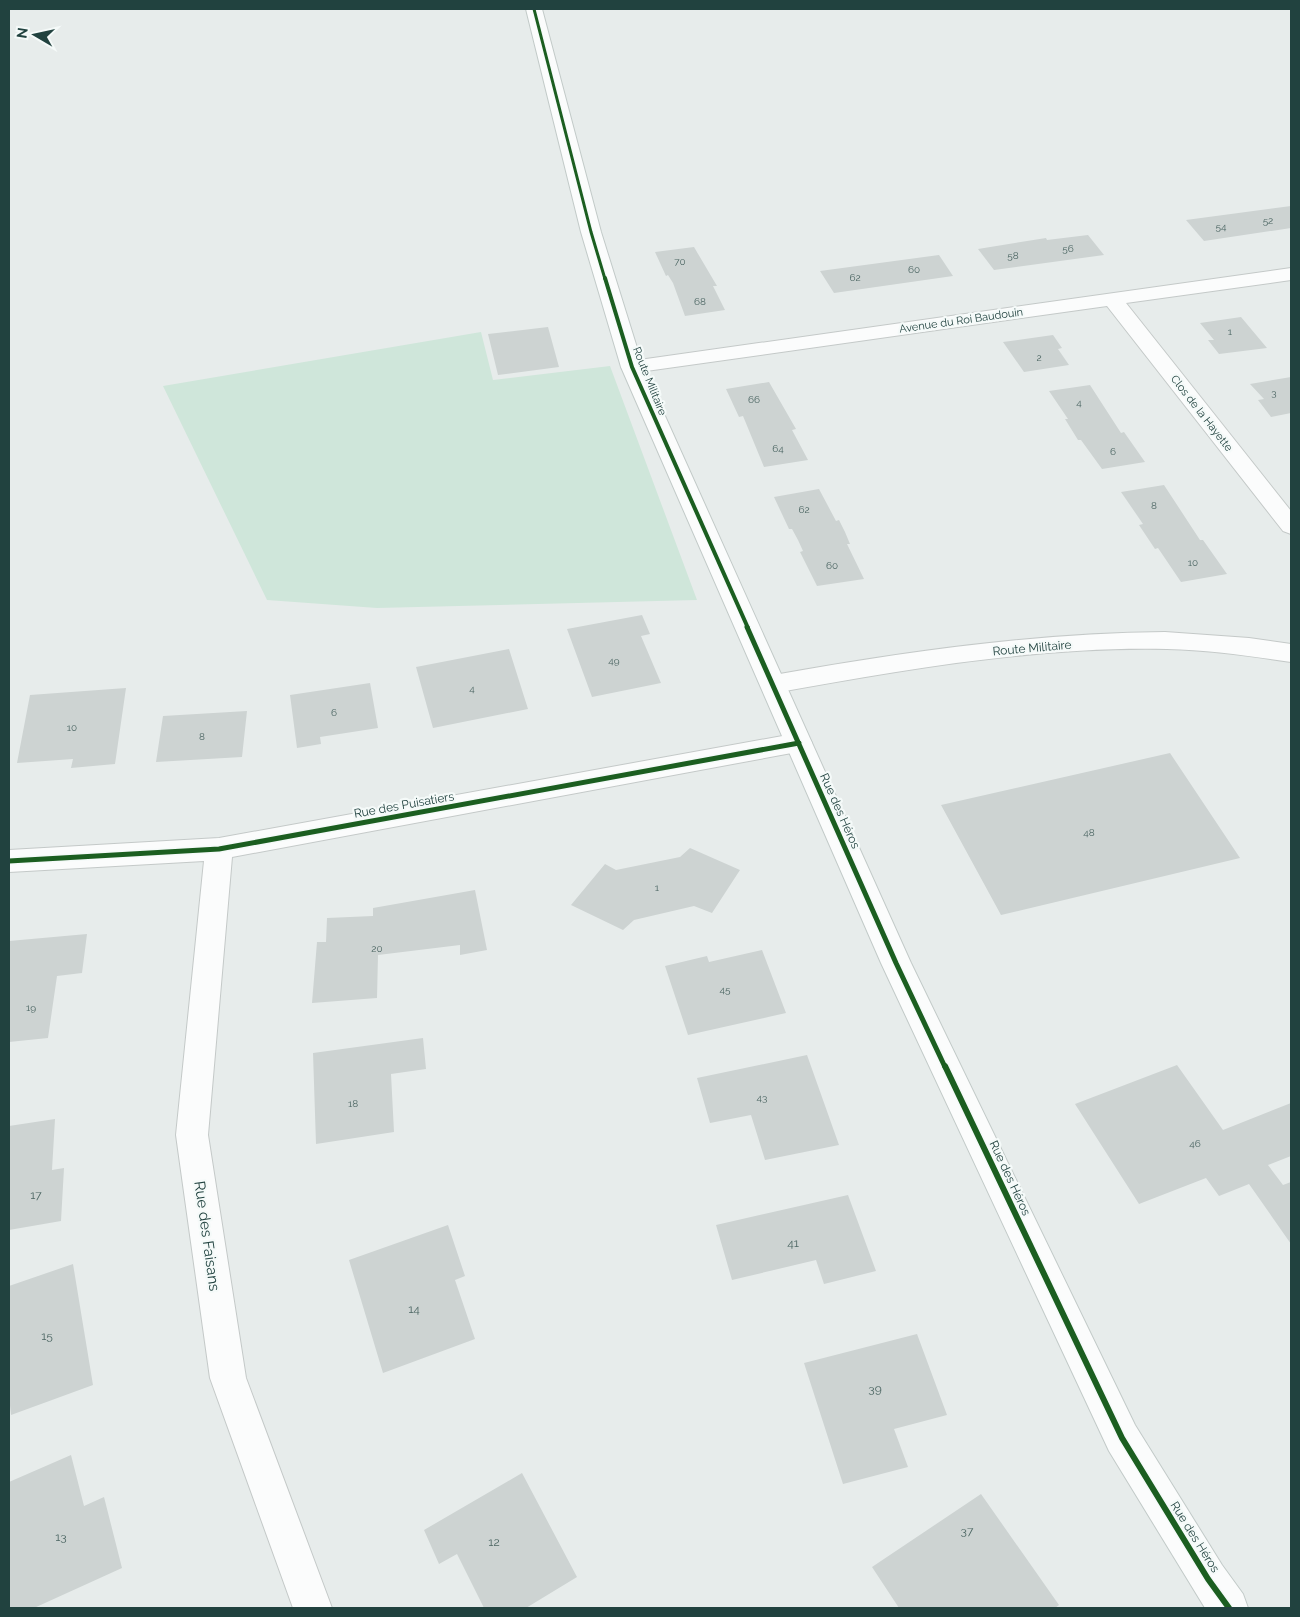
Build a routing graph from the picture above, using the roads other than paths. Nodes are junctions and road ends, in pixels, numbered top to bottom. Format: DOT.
graph roads {
  1 [pos="534,9"];
  2 [pos="1291,274"];
  3 [pos="1112,299"];
  4 [pos="632,367"];
  5 [pos="1291,526"];
  6 [pos="1291,652"];
  7 [pos="774,684"];
  8 [pos="799,743"];
  9 [pos="220,849"];
  10 [pos="9,861"];
  11 [pos="312,1608"];
  12 [pos="1229,1608"];
  1 -- 4 [label="street, Route Militaire"];
  2 -- 3 [label="street, Avenue du Roi Baudouin"];
  3 -- 4 [label="street, Avenue du Roi Baudouin"];
  3 -- 5 [label="street, Clos de la Hayette"];
  4 -- 7 [label="street, Route Militaire"];
  6 -- 7 [label="street, Route Militaire"];
  7 -- 8 [label="street, Route Militaire"];
  8 -- 9 [label="street, Rue des Puisatiers"];
  8 -- 12 [label="street, Rue des Héros"];
  9 -- 10 [label="street, Rue des Puisatiers"];
  9 -- 11 [label="street, Rue des Faisans"];
}
